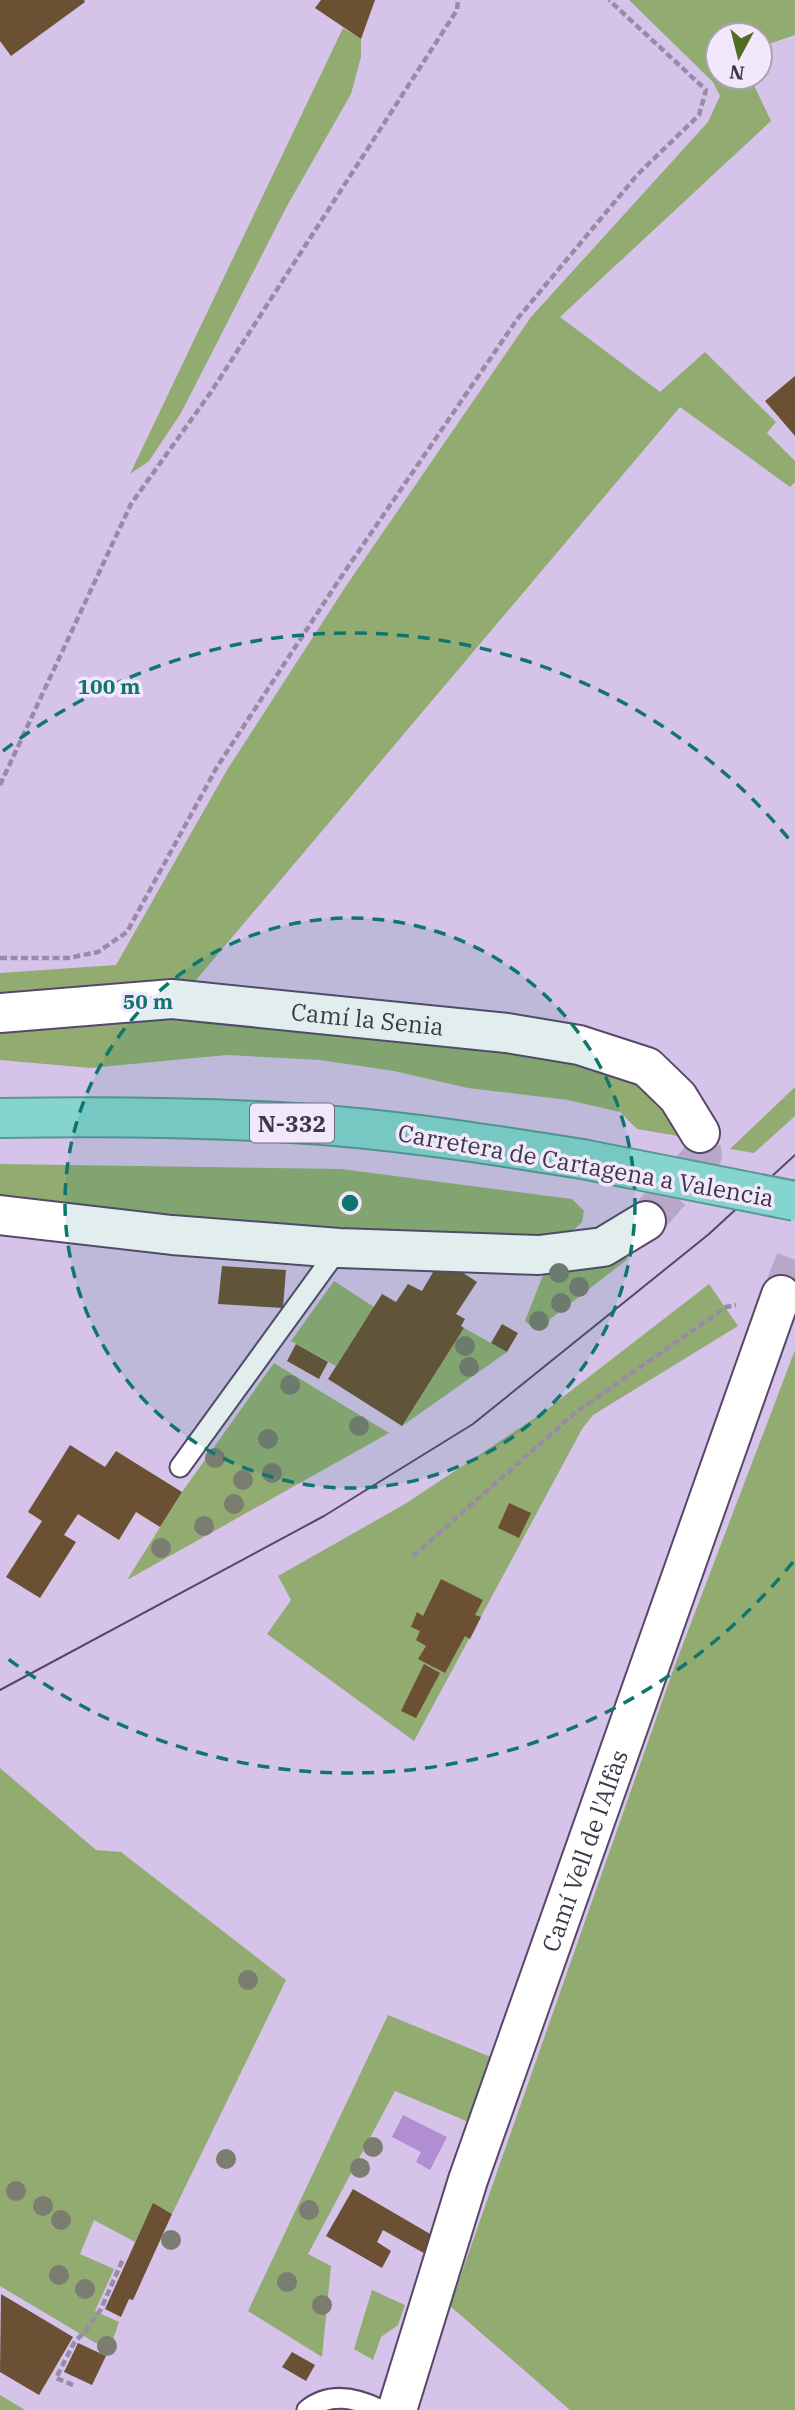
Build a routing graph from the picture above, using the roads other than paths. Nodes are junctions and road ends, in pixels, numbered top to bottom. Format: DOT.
graph roads {
  1 [pos="0,1013"];
  2 [pos="0,1118"];
  3 [pos="700,1133"];
  4 [pos="795,1201"];
  5 [pos="0,1215"];
  6 [pos="646,1222"];
  7 [pos="339,1248"];
  8 [pos="781,1295"];
  9 [pos="180,1467"];
  10 [pos="307,2410"];
  11 [pos="382,2410"];
  12 [pos="397,2410"];
  1 -- 3 [label="street, Camí la Senia"];
  2 -- 4 [label="highway, Carretera de Cartagena a Valencia / N-332, bridge"];
  5 -- 7 [label="street"];
  6 -- 7 [label="street"];
  7 -- 9 [label="lane"];
  8 -- 12 [label="street, Camí Vell de l'Alfàs"];
  10 -- 11 [label="lane"];
}
